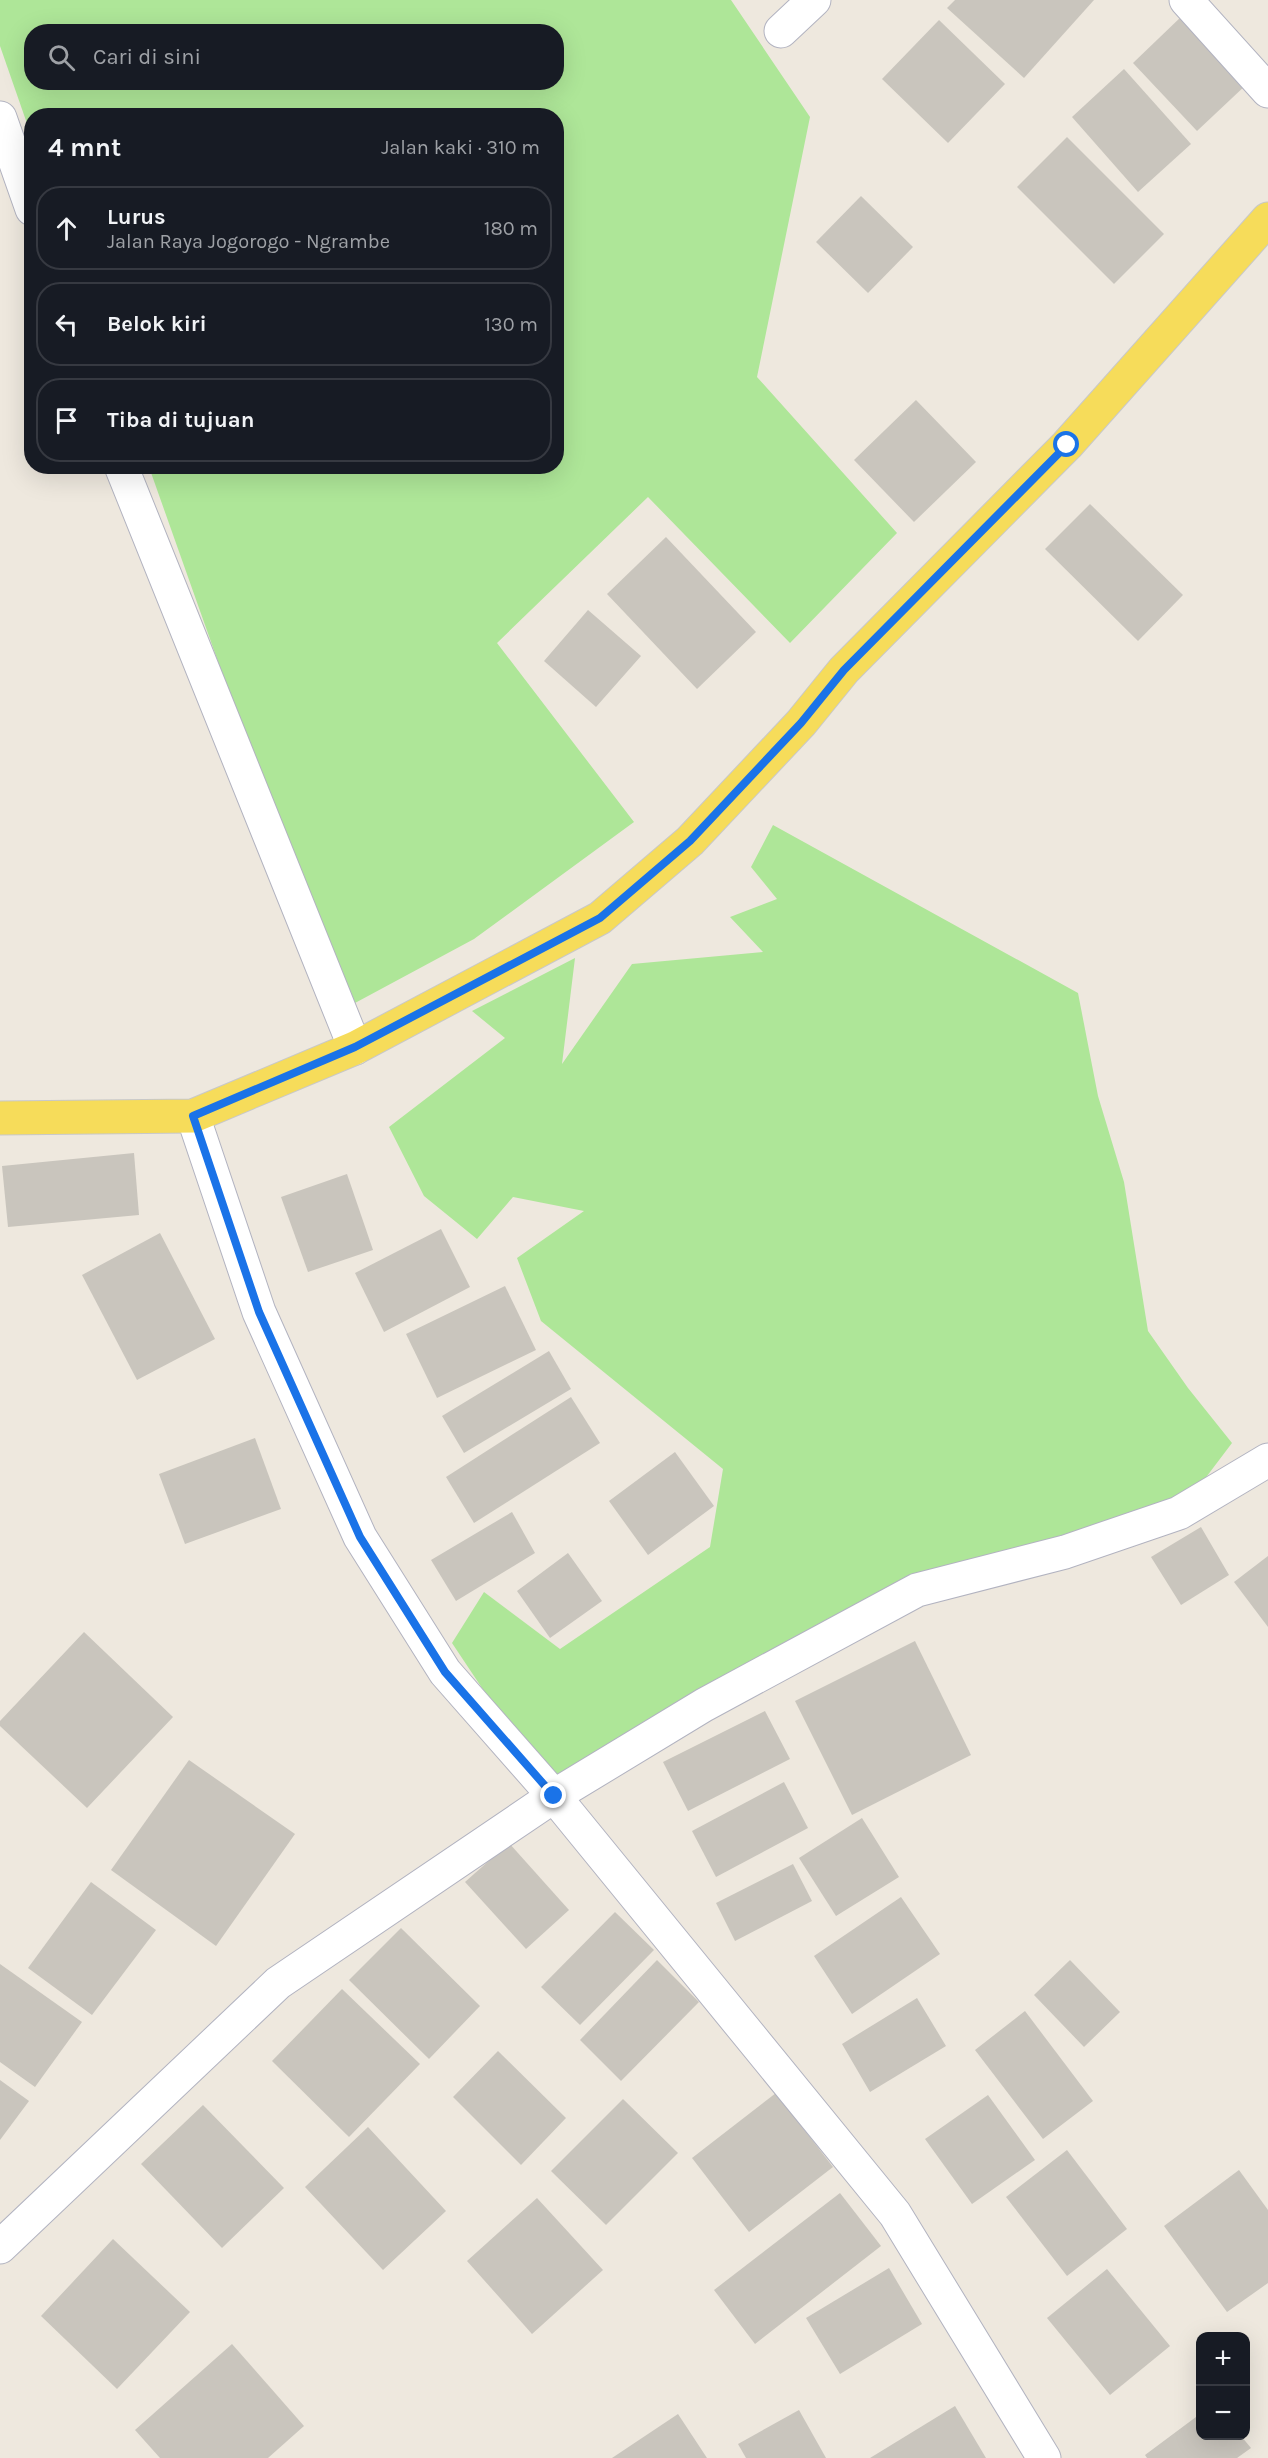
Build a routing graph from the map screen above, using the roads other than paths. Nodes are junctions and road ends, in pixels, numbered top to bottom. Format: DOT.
graph roads {
  1 [pos="813,0"];
  2 [pos="1186,0"];
  3 [pos="781,31"];
  4 [pos="1268,91"];
  5 [pos="0,118"];
  6 [pos="24,186"];
  7 [pos="1268,219"];
  8 [pos="124,474"];
  9 [pos="355,1047"];
  10 [pos="193,1116"];
  11 [pos="0,1118"];
  12 [pos="1268,1460"];
  13 [pos="554,1796"];
  14 [pos="0,2247"];
  15 [pos="1044,2458"];
  1 -- 3 [label="street"];
  2 -- 4 [label="street"];
  5 -- 6 [label="street"];
  7 -- 9 [label="main road"];
  8 -- 9 [label="street"];
  9 -- 10 [label="main road"];
  10 -- 11 [label="main road"];
  10 -- 13 [label="street"];
  12 -- 13 [label="street"];
  13 -- 14 [label="street"];
  13 -- 15 [label="street"];
}
